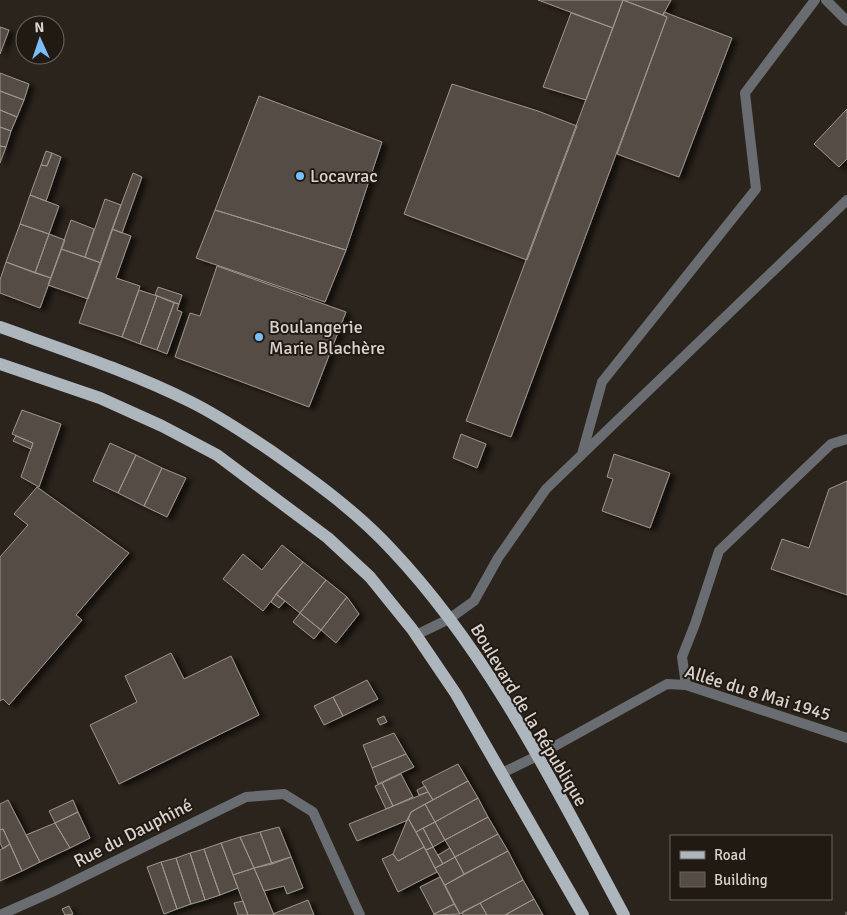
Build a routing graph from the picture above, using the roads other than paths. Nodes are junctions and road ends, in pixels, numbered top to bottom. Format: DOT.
graph roads {
  1 [pos="815,0"];
  2 [pos="826,0"];
  3 [pos="847,21"];
  4 [pos="847,200"];
  5 [pos="0,327"];
  6 [pos="0,364"];
  7 [pos="847,439"];
  8 [pos="581,455"];
  9 [pos="449,619"];
  10 [pos="416,635"];
  11 [pos="686,685"];
  12 [pos="847,738"];
  13 [pos="537,756"];
  14 [pos="502,773"];
  15 [pos="0,915"];
  16 [pos="360,915"];
  17 [pos="583,915"];
  18 [pos="624,915"];
  1 -- 8 [label="street"];
  2 -- 3 [label="street"];
  4 -- 8 [label="street"];
  5 -- 9 [label="main road, Boulevard de la République"];
  6 -- 10 [label="main road"];
  7 -- 11 [label="street"];
  8 -- 9 [label="street"];
  9 -- 10 [label="street"];
  9 -- 13 [label="main road, Boulevard de la République"];
  10 -- 14 [label="main road"];
  11 -- 12 [label="street, Allée du 8 Mai 1945"];
  11 -- 13 [label="street, Allée du 8 Mai 1945"];
  13 -- 14 [label="street, Allée du 8 Mai 1945"];
  13 -- 18 [label="main road, Boulevard de la République"];
  14 -- 17 [label="main road"];
  15 -- 16 [label="street, Rue du Dauphiné"];
}
